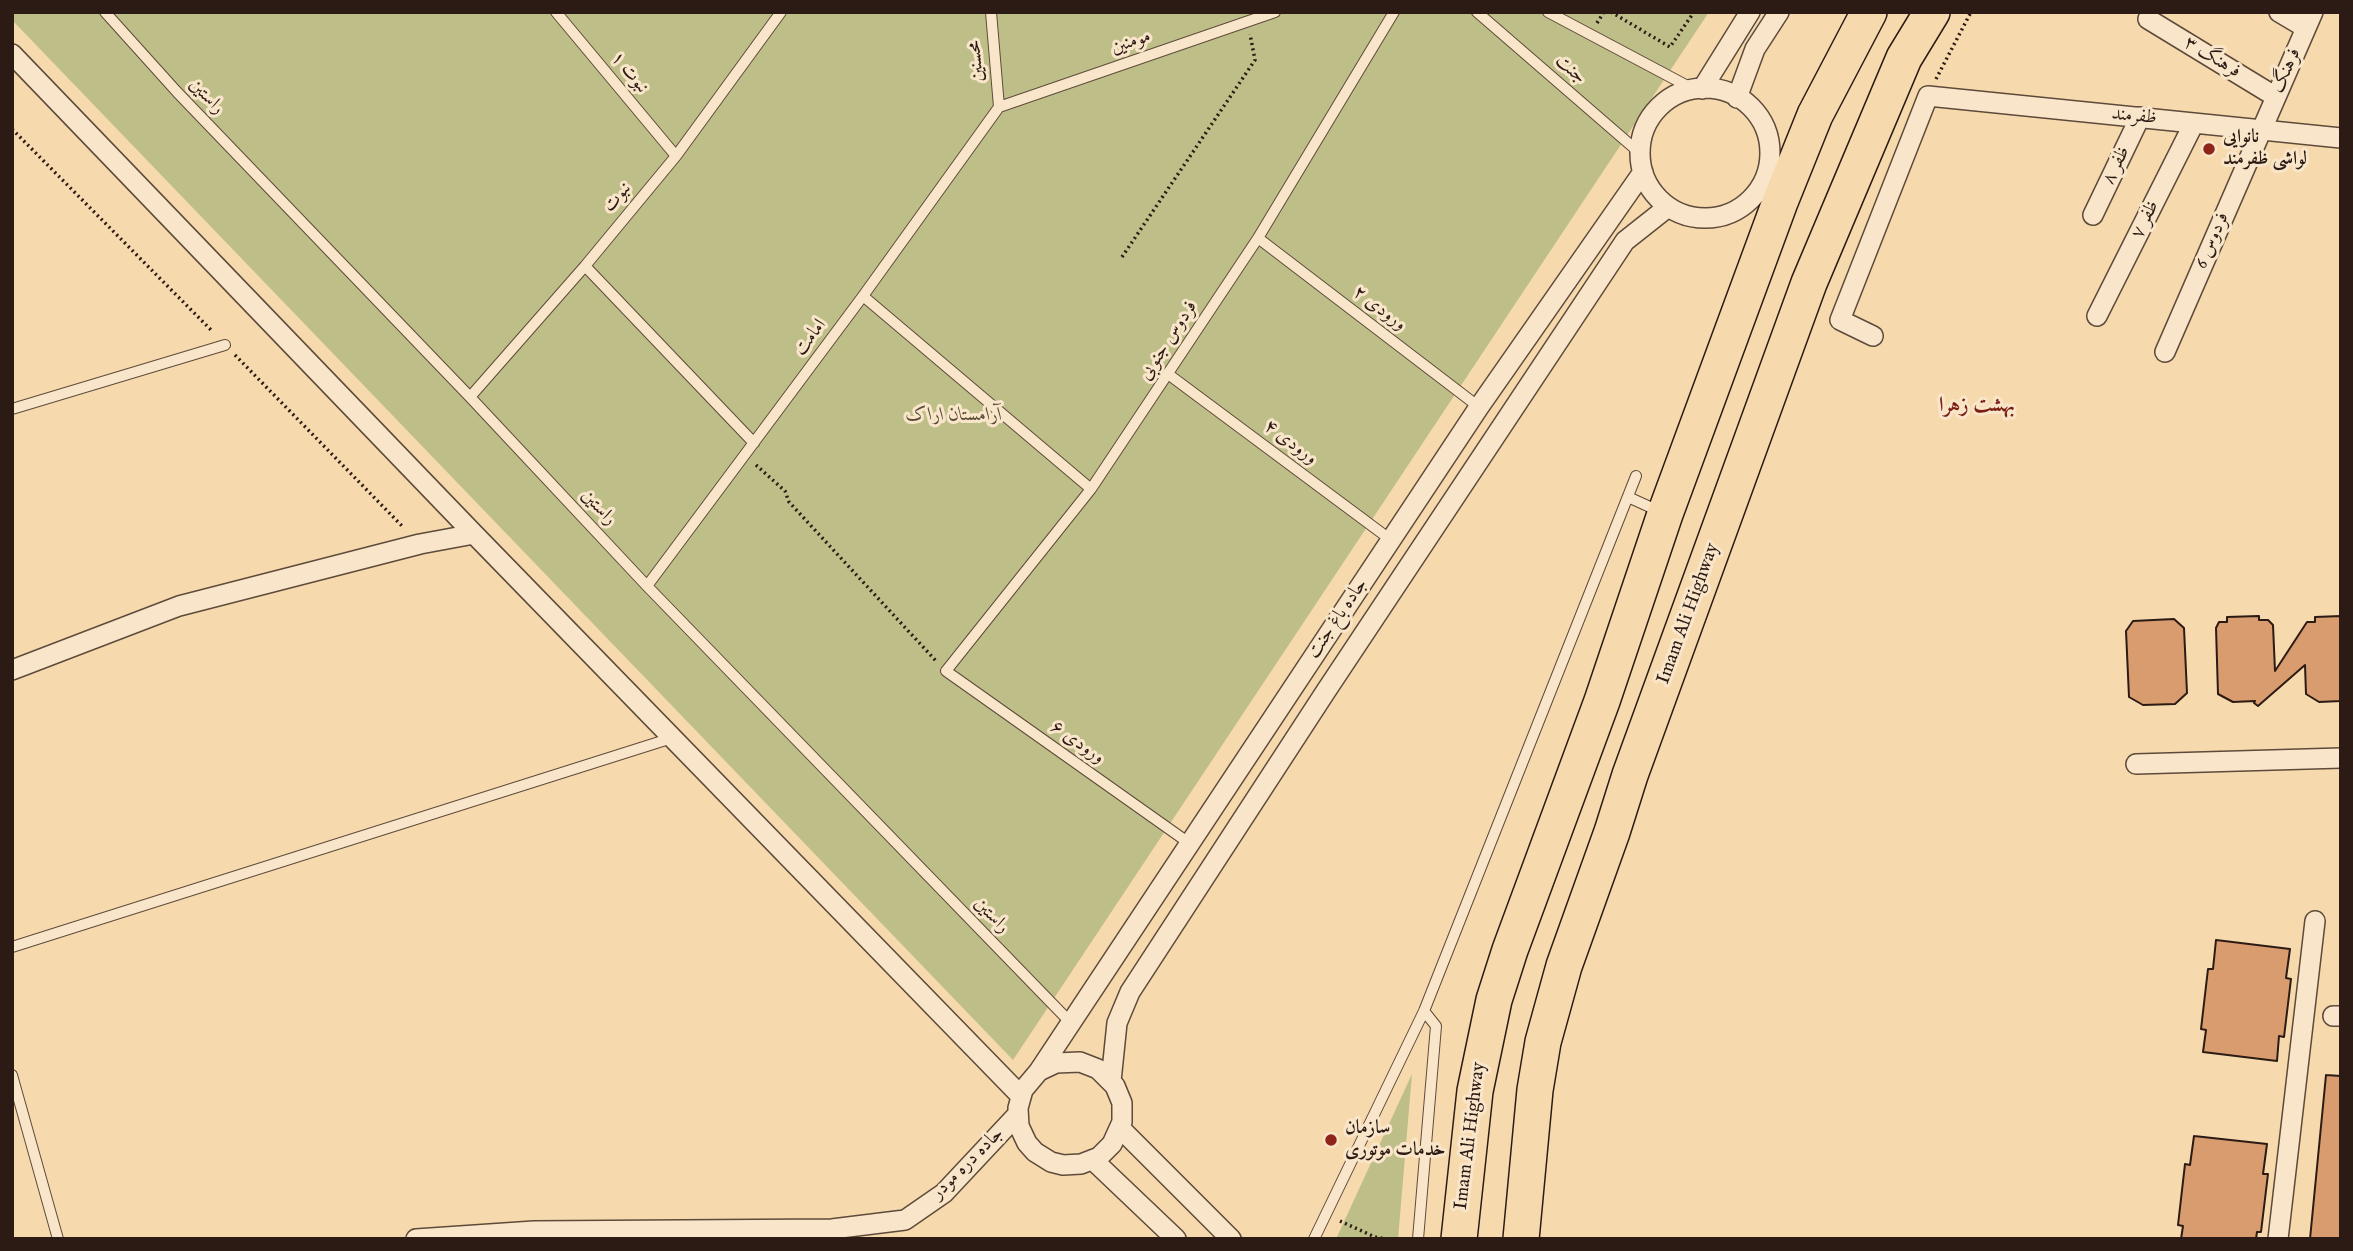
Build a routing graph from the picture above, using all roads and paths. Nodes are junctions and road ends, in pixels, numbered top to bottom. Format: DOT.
graph roads {
  1 [pos="104,12"];
  2 [pos="556,12"];
  3 [pos="781,12"];
  4 [pos="991,12"];
  5 [pos="1275,12"];
  6 [pos="1394,12"];
  7 [pos="1477,12"];
  8 [pos="1548,12"];
  9 [pos="1611,12"];
  10 [pos="1694,12"];
  11 [pos="1750,12"];
  12 [pos="1779,12"];
  13 [pos="1869,12"];
  14 [pos="1932,12"];
  15 [pos="1972,12"];
  16 [pos="2279,12"];
  17 [pos="2148,19"];
  18 [pos="2309,20"];
  19 [pos="1248,22"];
  20 [pos="12,54"];
  21 [pos="1698,89"];
  22 [pos="1928,96"];
  23 [pos="2276,97"];
  24 [pos="1737,98"];
  25 [pos="999,107"];
  26 [pos="2140,117"];
  27 [pos="2194,123"];
  28 [pos="2261,130"];
  29 [pos="2341,138"];
  30 [pos="676,156"];
  31 [pos="1642,163"];
  32 [pos="1668,207"];
  33 [pos="2093,215"];
  34 [pos="1258,238"];
  35 [pos="1122,257"];
  36 [pos="585,266"];
  37 [pos="863,296"];
  38 [pos="2097,316"];
  39 [pos="1873,336"];
  40 [pos="225,345"];
  41 [pos="2165,352"];
  42 [pos="1168,374"];
  43 [pos="470,397"];
  44 [pos="1479,407"];
  45 [pos="12,409"];
  46 [pos="754,443"];
  47 [pos="745,456"];
  48 [pos="1636,476"];
  49 [pos="1091,489"];
  50 [pos="1628,497"];
  51 [pos="1665,514"];
  52 [pos="474,534"];
  53 [pos="1391,540"];
  54 [pos="647,586"];
  55 [pos="12,670"];
  56 [pos="946,671"];
  57 [pos="1301,674"];
  58 [pos="1326,691"];
  59 [pos="672,738"];
  60 [pos="2341,758"];
  61 [pos="2136,764"];
  62 [pos="1189,843"];
  63 [pos="2315,921"];
  64 [pos="12,947"];
  65 [pos="1510,950"];
  66 [pos="1564,966"];
  67 [pos="1424,1011"];
  68 [pos="1070,1023"];
  69 [pos="1039,1071"];
  70 [pos="12,1075"];
  71 [pos="1111,1081"];
  72 [pos="1019,1105"];
  73 [pos="1120,1128"];
  74 [pos="1093,1160"];
  75 [pos="1325,1215"];
  76 [pos="1375,1238"];
  77 [pos="58,1239"];
  78 [pos="416,1239"];
  79 [pos="1176,1239"];
  80 [pos="1231,1239"];
  81 [pos="1314,1239"];
  82 [pos="1385,1239"];
  83 [pos="1418,1239"];
  84 [pos="1459,1239"];
  85 [pos="1521,1239"];
  86 [pos="2278,1239"];
  1 -- 43 [label="lane, راستین"];
  2 -- 30 [label="lane, نبوت ۱"];
  3 -- 30 [label="lane, نبوت"];
  4 -- 25 [label="lane, محسنین"];
  5 -- 19 [label="lane, مومنین"];
  6 -- 34 [label="lane, فردوس جنوبی"];
  7 -- 31 [label="lane, جنت"];
  8 -- 21 [label="lane, جنت"];
  9 -- 10 [label="path"];
  11 -- 21 [label="street"];
  12 -- 24 [label="street"];
  13 -- 51 [label="highway, Imam Ali Highway"];
  14 -- 66 [label="highway, Imam Ali Highway"];
  15 -- 22 [label="path"];
  16 -- 18 [label="street"];
  17 -- 23 [label="street, فرهنگ ۳"];
  18 -- 23 [label="street, فرهنگ"];
  19 -- 25 [label="lane, مومنین"];
  19 -- 35 [label="path"];
  20 -- 52 [label="street"];
  21 -- 24 [label="street"];
  21 -- 31 [label="street"];
  22 -- 26 [label="street, ظفرمند"];
  22 -- 39 [label="street"];
  23 -- 28 [label="street, فرهنگ"];
  24 -- 32 [label="street"];
  25 -- 37 [label="lane, امامت"];
  26 -- 27 [label="street, ظفرمند"];
  26 -- 33 [label="street, ظفر ۸"];
  27 -- 28 [label="street, ظفرمند"];
  27 -- 38 [label="street, ظفر ۷"];
  28 -- 29 [label="street, ظفرمند"];
  28 -- 41 [label="street, فردوس 6"];
  30 -- 36 [label="lane, نبوت"];
  31 -- 32 [label="street"];
  31 -- 44 [label="street, جاده باغ جنت"];
  32 -- 58 [label="street, جاده باغ جنت"];
  34 -- 42 [label="lane, فردوس جنوبی"];
  34 -- 44 [label="lane, ورودی ۲"];
  36 -- 43 [label="lane, نبوت"];
  36 -- 46 [label="lane"];
  37 -- 46 [label="lane, امامت"];
  37 -- 49 [label="lane"];
  40 -- 45 [label="lane"];
  42 -- 49 [label="lane, فردوس جنوبی"];
  42 -- 53 [label="lane, ورودی ۴"];
  43 -- 54 [label="lane, راستین"];
  44 -- 53 [label="street, جاده باغ جنت"];
  46 -- 47 [label="lane, امامت"];
  47 -- 54 [label="lane, امامت"];
  47 -- 56 [label="path"];
  48 -- 50 [label="lane"];
  49 -- 56 [label="lane, فردوس جنوبی"];
  50 -- 51 [label="lane"];
  50 -- 67 [label="lane"];
  51 -- 65 [label="highway, Imam Ali Highway"];
  52 -- 55 [label="street"];
  52 -- 59 [label="street"];
  53 -- 57 [label="street, جاده باغ جنت"];
  54 -- 68 [label="lane, راستین"];
  56 -- 62 [label="lane, ورودی ۶"];
  57 -- 58 [label="street"];
  57 -- 62 [label="street, جاده باغ جنت"];
  58 -- 71 [label="street, جاده باغ جنت"];
  59 -- 64 [label="lane"];
  59 -- 72 [label="street"];
  60 -- 61 [label="street"];
  62 -- 68 [label="street, جاده باغ جنت"];
  63 -- 86 [label="street"];
  65 -- 66 [label="highway"];
  65 -- 84 [label="highway, Imam Ali Highway"];
  66 -- 85 [label="highway, Imam Ali Highway"];
  67 -- 75 [label="lane"];
  67 -- 83 [label="lane"];
  68 -- 69 [label="street, جاده باغ جنت"];
  69 -- 71 [label="street"];
  69 -- 72 [label="street"];
  70 -- 77 [label="lane"];
  71 -- 73 [label="street"];
  72 -- 74 [label="street"];
  72 -- 78 [label="street, جاده دره مودر"];
  73 -- 74 [label="street"];
  73 -- 80 [label="street"];
  74 -- 79 [label="street"];
  75 -- 76 [label="path"];
  75 -- 81 [label="lane"];
  76 -- 82 [label="path"];
}
